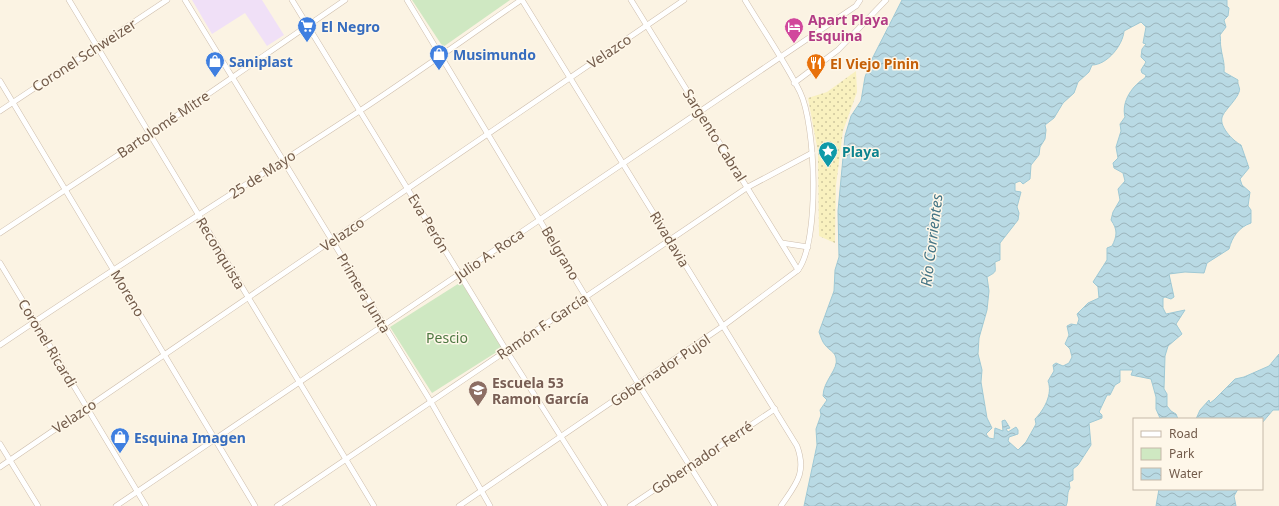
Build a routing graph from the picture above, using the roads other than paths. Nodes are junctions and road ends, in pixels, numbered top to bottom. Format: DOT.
graph roads {
  1 [pos="69,0"];
  2 [pos="167,0"];
  3 [pos="185,0"];
  4 [pos="292,0"];
  5 [pos="345,0"];
  6 [pos="407,0"];
  7 [pos="522,0"];
  8 [pos="631,0"];
  9 [pos="684,0"];
  10 [pos="745,0"];
  11 [pos="860,0"];
  12 [pos="886,0"];
  13 [pos="307,25"];
  14 [pos="647,25"];
  15 [pos="97,47"];
  16 [pos="441,55"];
  17 [pos="780,58"];
  18 [pos="232,76"];
  19 [pos="570,78"];
  20 [pos="0,80"];
  21 [pos="794,83"];
  22 [pos="13,102"];
  23 [pos="0,110"];
  24 [pos="360,111"];
  25 [pos="699,112"];
  26 [pos="150,134"];
  27 [pos="488,134"];
  28 [pos="812,153"];
  29 [pos="283,160"];
  30 [pos="624,163"];
  31 [pos="748,187"];
  32 [pos="65,189"];
  33 [pos="408,189"];
  34 [pos="199,216"];
  35 [pos="541,219"];
  36 [pos="0,233"];
  37 [pos="670,239"];
  38 [pos="332,240"];
  39 [pos="782,243"];
  40 [pos="808,247"];
  41 [pos="0,263"];
  42 [pos="113,269"];
  43 [pos="798,270"];
  44 [pos="460,274"];
  45 [pos="586,296"];
  46 [pos="248,298"];
  47 [pos="35,321"];
  48 [pos="384,325"];
  49 [pos="723,326"];
  50 [pos="0,345"];
  51 [pos="506,350"];
  52 [pos="164,355"];
  53 [pos="299,382"];
  54 [pos="639,385"];
  55 [pos="430,402"];
  56 [pos="87,408"];
  57 [pos="775,409"];
  58 [pos="561,436"];
  59 [pos="215,439"];
  60 [pos="0,444"];
  61 [pos="10,460"];
  62 [pos="345,460"];
  63 [pos="691,465"];
  64 [pos="0,467"];
  65 [pos="481,490"];
  66 [pos="137,492"];
  67 [pos="38,506"];
  68 [pos="116,506"];
  69 [pos="146,506"];
  70 [pos="255,506"];
  71 [pos="277,506"];
  72 [pos="374,506"];
  73 [pos="459,506"];
  74 [pos="490,506"];
  75 [pos="605,506"];
  76 [pos="630,506"];
  77 [pos="715,506"];
  78 [pos="781,506"];
  1 -- 15 [label="street, Reconquista"];
  2 -- 15 [label="street, Coronel Schweizer"];
  3 -- 18 [label="street, Primera Junta"];
  4 -- 13 [label="street, Eva Perón"];
  5 -- 13 [label="street, Bartolomé Mitre"];
  6 -- 16 [label="street, Belgrano"];
  7 -- 16 [label="street, 25 de Mayo"];
  7 -- 19 [label="street, Rivadavia"];
  8 -- 14 [label="street, Sargento Cabral"];
  9 -- 14 [label="street, Velazco"];
  10 -- 17 [label="street"];
  11 -- 17 [label="street, Julio A. Roca"];
  12 -- 21 [label="street"];
  13 -- 18 [label="street, Bartolomé Mitre"];
  13 -- 24 [label="street, Eva Perón"];
  14 -- 19 [label="street, Velazco"];
  14 -- 25 [label="street, Sargento Cabral"];
  15 -- 22 [label="street, Coronel Schweizer"];
  15 -- 26 [label="street, Reconquista"];
  16 -- 24 [label="street, 25 de Mayo"];
  16 -- 27 [label="street, Belgrano"];
  17 -- 21 [label="street"];
  17 -- 25 [label="street, Julio A. Roca"];
  18 -- 26 [label="street, Bartolomé Mitre"];
  18 -- 29 [label="street, Primera Junta"];
  19 -- 27 [label="street, Velazco"];
  19 -- 30 [label="street, Rivadavia"];
  20 -- 22 [label="street, Moreno"];
  21 -- 28 [label="street"];
  22 -- 23 [label="street, Coronel Schweizer"];
  22 -- 32 [label="street, Moreno"];
  24 -- 29 [label="street, 25 de Mayo"];
  24 -- 33 [label="street, Eva Perón"];
  25 -- 30 [label="street, Julio A. Roca"];
  25 -- 31 [label="street, Sargento Cabral"];
  26 -- 32 [label="street, Bartolomé Mitre"];
  26 -- 34 [label="street, Reconquista"];
  27 -- 33 [label="street, Velazco"];
  27 -- 35 [label="street, Belgrano"];
  28 -- 31 [label="street, Ramón F. García"];
  28 -- 40 [label="street"];
  29 -- 34 [label="street, 25 de Mayo"];
  29 -- 38 [label="street, Primera Junta"];
  30 -- 35 [label="street, Julio A. Roca"];
  30 -- 37 [label="street, Rivadavia"];
  31 -- 37 [label="street, Ramón F. García"];
  31 -- 39 [label="street, Sargento Cabral"];
  32 -- 36 [label="street, Bartolomé Mitre"];
  32 -- 42 [label="street, Moreno"];
  33 -- 38 [label="street, Velazco"];
  33 -- 44 [label="street, Eva Perón"];
  34 -- 42 [label="street, 25 de Mayo"];
  34 -- 46 [label="street, Reconquista"];
  35 -- 44 [label="street, Julio A. Roca"];
  35 -- 45 [label="street, Belgrano"];
  37 -- 45 [label="street, Ramón F. García"];
  37 -- 49 [label="street, Rivadavia"];
  38 -- 46 [label="street, Velazco"];
  38 -- 48 [label="street, Primera Junta"];
  39 -- 40 [label="street"];
  39 -- 43 [label="street, Sargento Cabral"];
  40 -- 43 [label="street"];
  41 -- 47 [label="street, Coronel Ricardi"];
  42 -- 47 [label="street, 25 de Mayo"];
  42 -- 52 [label="street, Moreno"];
  43 -- 49 [label="street, Gobernador Pujol"];
  44 -- 48 [label="street, Julio A. Roca"];
  44 -- 51 [label="street, Eva Perón"];
  45 -- 51 [label="street, Ramón F. García"];
  45 -- 54 [label="street, Belgrano"];
  46 -- 52 [label="street, Velazco"];
  46 -- 53 [label="street, Reconquista"];
  47 -- 50 [label="street, 25 de Mayo"];
  47 -- 56 [label="street, Coronel Ricardi"];
  48 -- 53 [label="street, Julio A. Roca"];
  48 -- 55 [label="street, Primera Junta"];
  49 -- 54 [label="street, Gobernador Pujol"];
  49 -- 57 [label="street, Rivadavia"];
  51 -- 55 [label="street, Ramón F. García"];
  51 -- 58 [label="street, Eva Perón"];
  52 -- 56 [label="street, Velazco"];
  52 -- 59 [label="street, Moreno"];
  53 -- 59 [label="street, Julio A. Roca"];
  53 -- 62 [label="street, Reconquista"];
  54 -- 58 [label="street, Gobernador Pujol"];
  54 -- 63 [label="street, Belgrano"];
  55 -- 62 [label="street, Ramón F. García"];
  55 -- 65 [label="street, Primera Junta"];
  56 -- 61 [label="street, Velazco"];
  56 -- 66 [label="street, Coronel Ricardi"];
  57 -- 63 [label="street, Gobernador Ferré"];
  57 -- 78 [label="street, Rivadavia"];
  58 -- 65 [label="street, Gobernador Pujol"];
  58 -- 75 [label="street, Eva Perón"];
  59 -- 66 [label="street, Julio A. Roca"];
  59 -- 70 [label="street, Moreno"];
  60 -- 61 [label="street"];
  61 -- 64 [label="street, Velazco"];
  61 -- 67 [label="street"];
  62 -- 71 [label="street, Ramón F. García"];
  62 -- 72 [label="street, Reconquista"];
  63 -- 76 [label="street, Gobernador Ferré"];
  63 -- 77 [label="street, Belgrano"];
  65 -- 73 [label="street, Gobernador Pujol"];
  65 -- 74 [label="street, Primera Junta"];
  66 -- 68 [label="street, Julio A. Roca"];
  66 -- 69 [label="street, Coronel Ricardi"];
}
